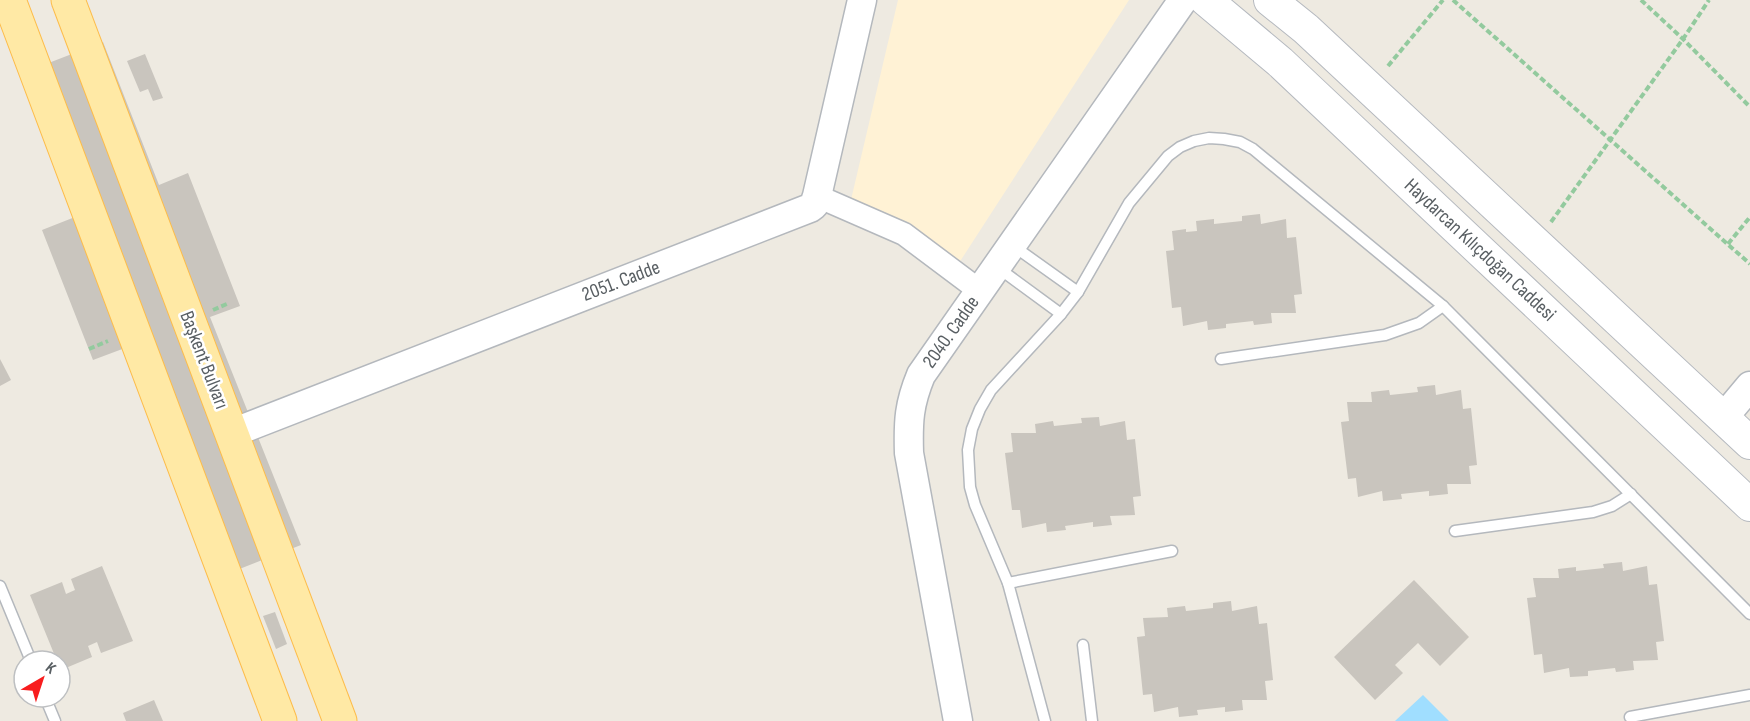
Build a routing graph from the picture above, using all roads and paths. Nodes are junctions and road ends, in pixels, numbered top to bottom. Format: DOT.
graph roads {
  1 [pos="9,0"];
  2 [pos="69,0"];
  3 [pos="862,0"];
  4 [pos="1183,0"];
  5 [pos="1206,0"];
  6 [pos="1270,0"];
  7 [pos="1443,0"];
  8 [pos="1453,0"];
  9 [pos="1641,0"];
  10 [pos="1709,0"];
  11 [pos="1683,39"];
  12 [pos="1369,87"];
  13 [pos="1750,107"];
  14 [pos="1610,140"];
  15 [pos="817,196"];
  16 [pos="1750,217"];
  17 [pos="1536,242"];
  18 [pos="1728,244"];
  19 [pos="1004,256"];
  20 [pos="1750,264"];
  21 [pos="980,291"];
  22 [pos="1078,292"];
  23 [pos="1443,306"];
  24 [pos="1061,314"];
  25 [pos="1221,359"];
  26 [pos="1750,386"];
  27 [pos="1724,417"];
  28 [pos="232,433"];
  29 [pos="1750,443"];
  30 [pos="1631,494"];
  31 [pos="1750,505"];
  32 [pos="1455,531"];
  33 [pos="1172,551"];
  34 [pos="1008,583"];
  35 [pos="0,586"];
  36 [pos="1750,614"];
  37 [pos="1083,645"];
  38 [pos="25,649"];
  39 [pos="1750,696"];
  40 [pos="1630,717"];
  41 [pos="280,721"];
  42 [pos="340,721"];
  43 [pos="958,721"];
  44 [pos="1045,721"];
  45 [pos="1092,721"];
  1 -- 41 [label="main road"];
  2 -- 28 [label="main road, Başkent Bulvarı"];
  3 -- 15 [label="street"];
  4 -- 19 [label="street, 2040. Cadde"];
  5 -- 31 [label="main road, Haydarcan Kılıçdoğan Caddesi"];
  6 -- 12 [label="main road"];
  7 -- 12 [label="path"];
  8 -- 14 [label="path"];
  9 -- 11 [label="path"];
  10 -- 11 [label="path"];
  11 -- 13 [label="path"];
  11 -- 14 [label="path"];
  12 -- 17 [label="main road"];
  14 -- 17 [label="path"];
  14 -- 18 [label="path"];
  15 -- 21 [label="street"];
  15 -- 28 [label="street, 2051. Cadde"];
  16 -- 18 [label="path"];
  17 -- 27 [label="main road"];
  18 -- 20 [label="path"];
  19 -- 21 [label="street, 2040. Cadde"];
  19 -- 22 [label="lane"];
  19 -- 24 [label="lane"];
  21 -- 43 [label="street, 2040. Cadde"];
  22 -- 23 [label="lane"];
  22 -- 24 [label="lane"];
  23 -- 25 [label="lane"];
  23 -- 30 [label="lane"];
  24 -- 34 [label="lane"];
  26 -- 27 [label="street"];
  27 -- 29 [label="main road"];
  28 -- 42 [label="main road, Başkent Bulvarı"];
  30 -- 32 [label="lane"];
  30 -- 36 [label="lane"];
  33 -- 34 [label="lane"];
  34 -- 44 [label="lane"];
  35 -- 38 [label="lane"];
  37 -- 45 [label="lane"];
  39 -- 40 [label="lane"];
}
